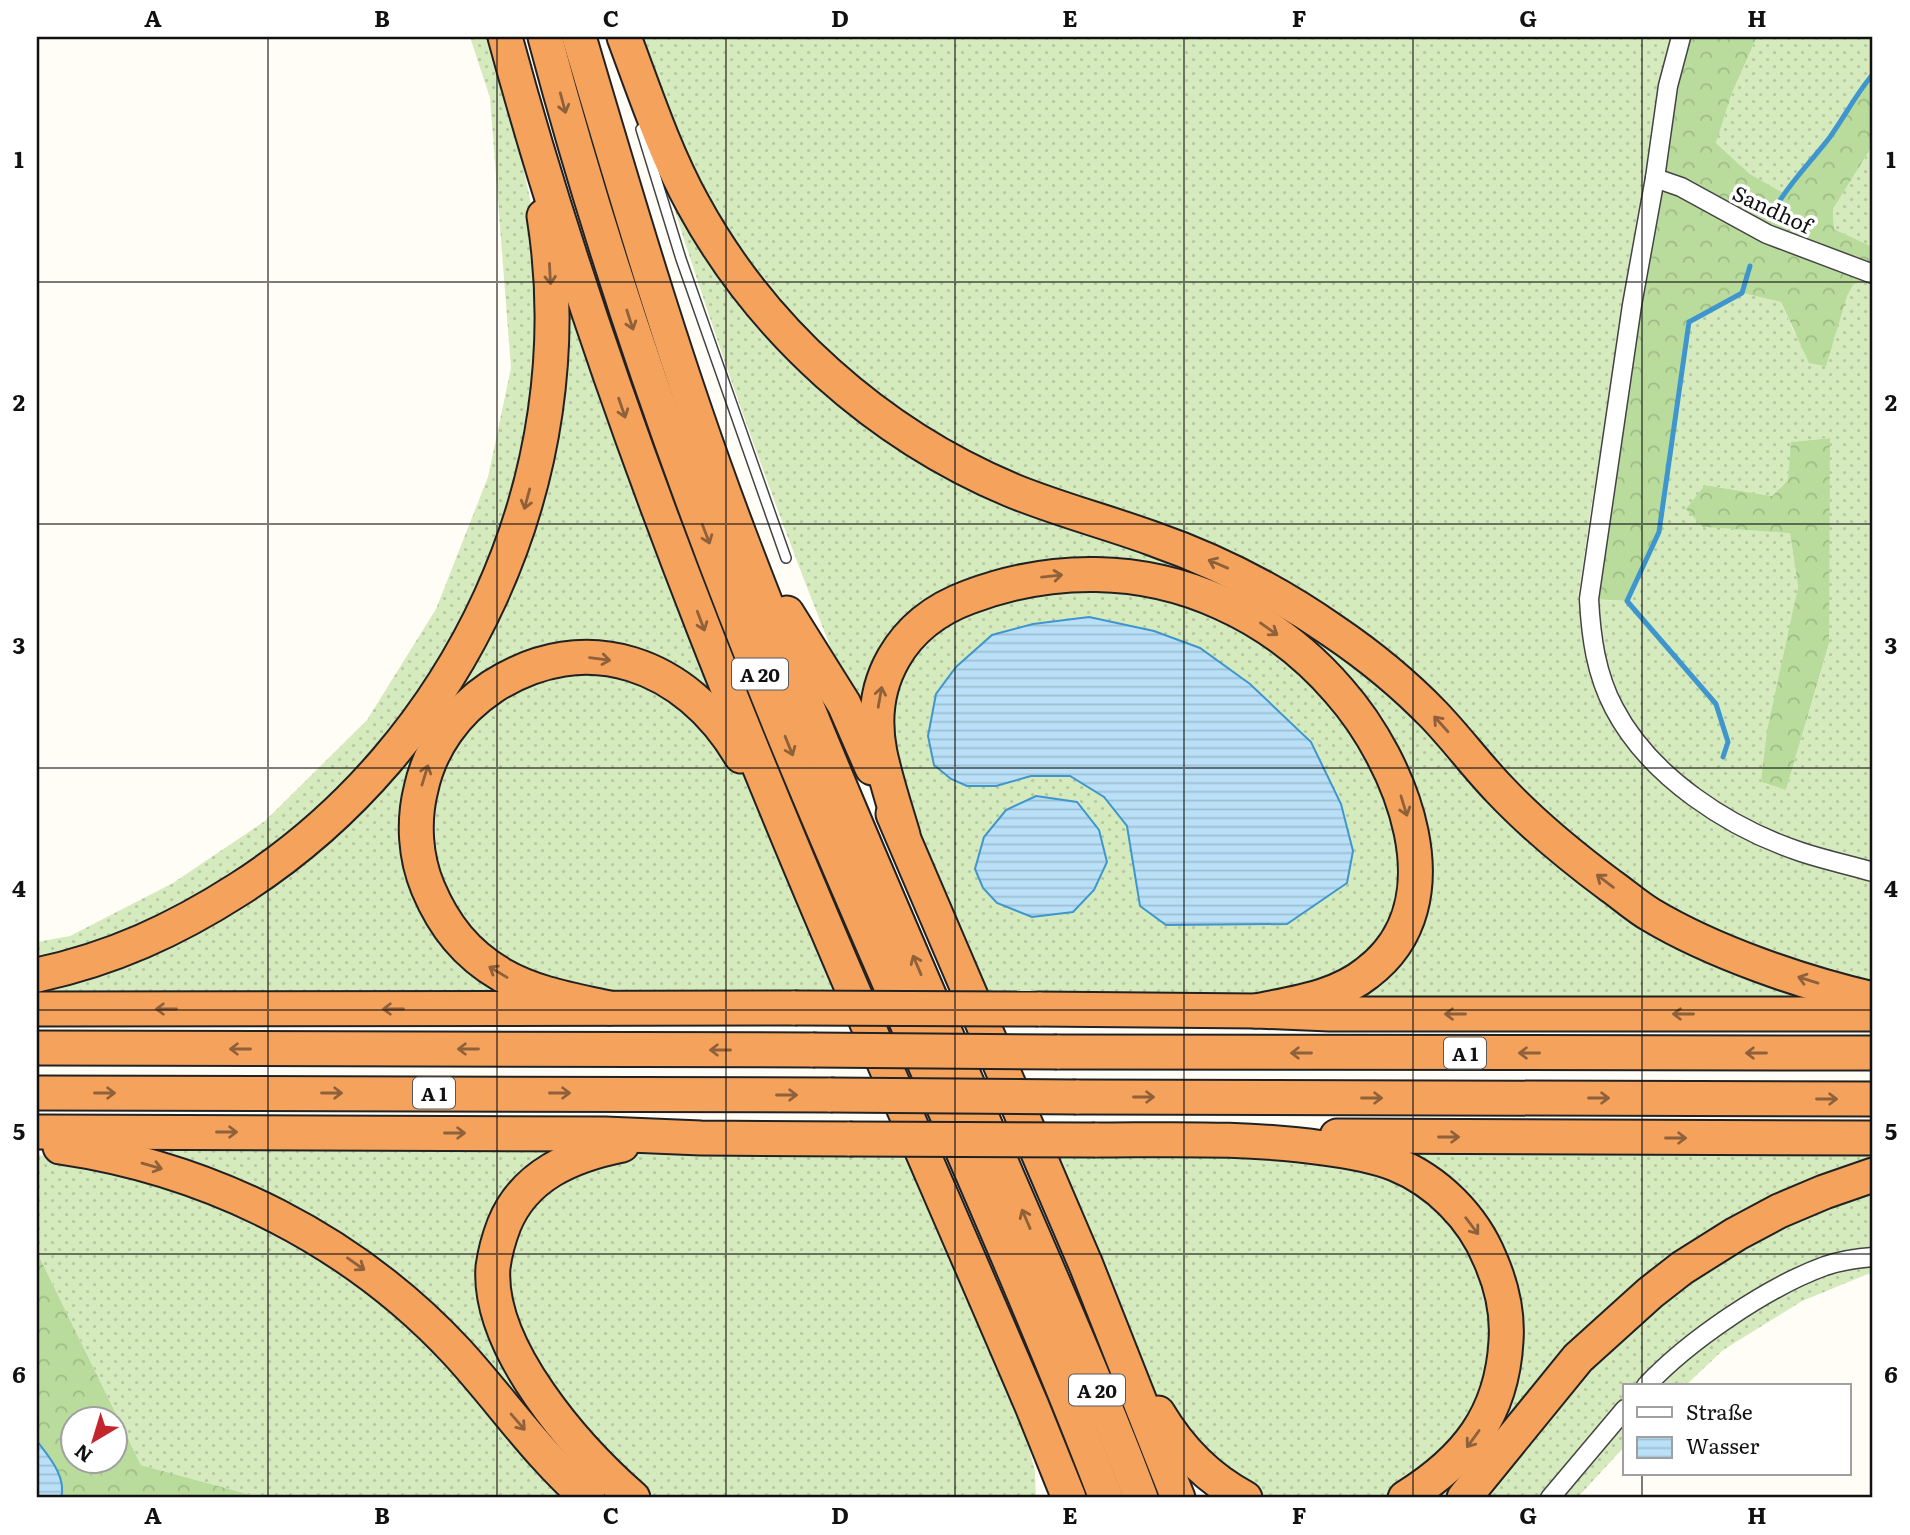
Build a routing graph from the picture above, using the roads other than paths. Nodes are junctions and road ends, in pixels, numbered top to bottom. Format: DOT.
graph roads {
  1 [pos="505,37"];
  2 [pos="545,37"];
  3 [pos="579,37"];
  4 [pos="1681,37"];
  5 [pos="621,43"];
  6 [pos="638,117"];
  7 [pos="533,133"];
  8 [pos="1655,178"];
  9 [pos="1873,274"];
  10 [pos="741,540"];
  11 [pos="786,558"];
  12 [pos="903,835"];
  13 [pos="790,839"];
  14 [pos="1873,872"];
  15 [pos="37,975"];
  16 [pos="1873,999"];
  17 [pos="609,1008"];
  18 [pos="37,1009"];
  19 [pos="1256,1011"];
  20 [pos="1873,1014"];
  21 [pos="37,1048"];
  22 [pos="1873,1053"];
  23 [pos="37,1093"];
  24 [pos="1873,1099"];
  25 [pos="37,1132"];
  26 [pos="701,1138"];
  27 [pos="1873,1138"];
  28 [pos="1258,1140"];
  29 [pos="37,1144"];
  30 [pos="1873,1175"];
  31 [pos="1873,1257"];
  32 [pos="1121,1351"];
  33 [pos="1648,1384"];
  34 [pos="1032,1406"];
  35 [pos="1623,1411"];
  36 [pos="588,1498"];
  37 [pos="633,1498"];
  38 [pos="1045,1498"];
  39 [pos="1069,1498"];
  40 [pos="1105,1498"];
  41 [pos="1141,1498"];
  42 [pos="1178,1498"];
  43 [pos="1245,1498"];
  44 [pos="1405,1498"];
  45 [pos="1464,1498"];
  46 [pos="1550,1498"];
  1 -- 7 [label="highway"];
  2 -- 40 [label="highway, A 20, one-way"];
  3 -- 10 [label="highway, A 20"];
  4 -- 8 [label="street"];
  16 -- 5 [label="highway, one-way"];
  6 -- 11 [label="lane"];
  7 -- 13 [label="highway, one-way"];
  7 -- 15 [label="highway, one-way"];
  8 -- 9 [label="street, Sandhof"];
  8 -- 14 [label="street"];
  10 -- 12 [label="highway"];
  41 -- 10 [label="highway, A 20, one-way"];
  12 -- 19 [label="highway, one-way"];
  12 -- 32 [label="highway"];
  17 -- 13 [label="highway, one-way"];
  13 -- 34 [label="highway"];
  17 -- 18 [label="highway, one-way"];
  17 -- 19 [label="highway, bridge"];
  20 -- 19 [label="highway, one-way"];
  22 -- 21 [label="highway, A 1, one-way, bridge"];
  23 -- 24 [label="highway, A 1, one-way, bridge"];
  25 -- 26 [label="highway, one-way"];
  26 -- 28 [label="highway, bridge"];
  26 -- 37 [label="highway"];
  28 -- 27 [label="highway, one-way"];
  28 -- 44 [label="highway, one-way"];
  29 -- 36 [label="highway, one-way"];
  30 -- 45 [label="highway"];
  31 -- 33 [label="street"];
  32 -- 42 [label="highway"];
  32 -- 43 [label="highway"];
  34 -- 38 [label="highway"];
  34 -- 39 [label="highway"];
  35 -- 46 [label="street"];
}
